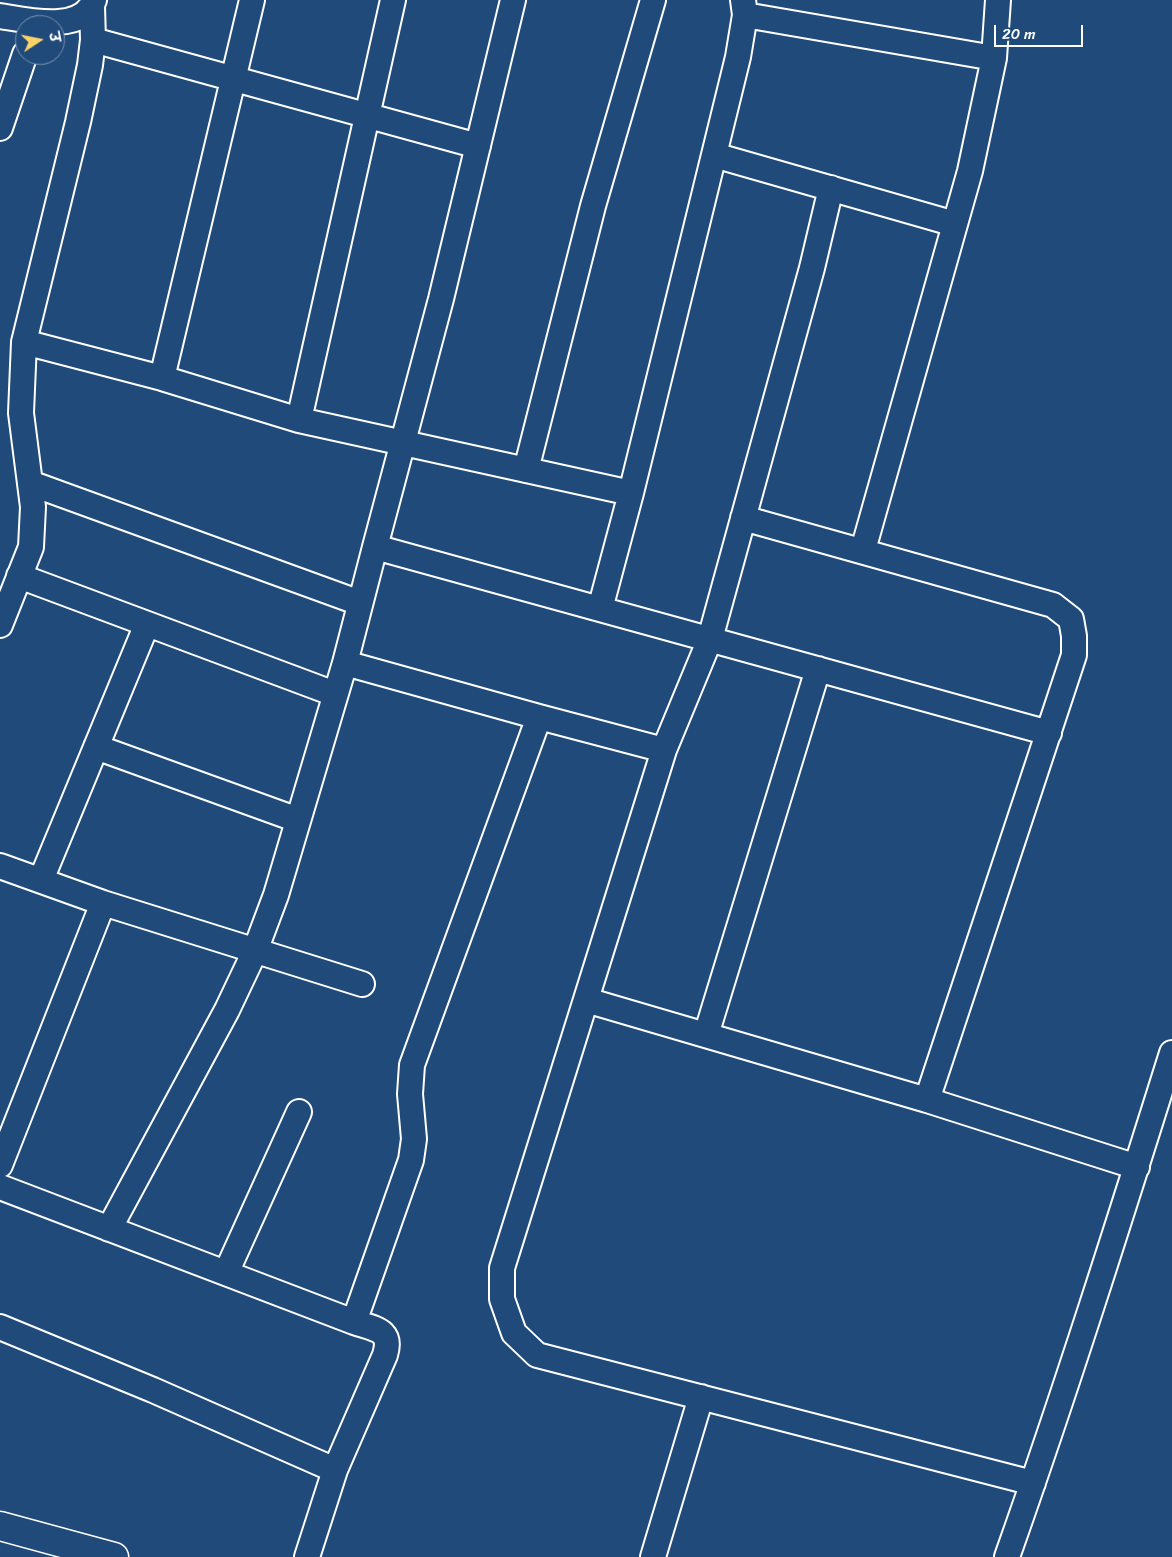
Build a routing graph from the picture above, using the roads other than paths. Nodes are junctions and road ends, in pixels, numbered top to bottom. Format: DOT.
graph roads {
  1 [pos="252,0"];
  2 [pos="393,0"];
  3 [pos="513,0"];
  4 [pos="653,0"];
  5 [pos="998,0"];
  6 [pos="93,3"];
  7 [pos="744,8"];
  8 [pos="0,16"];
  9 [pos="15,19"];
  10 [pos="65,22"];
  11 [pos="93,40"];
  12 [pos="994,58"];
  13 [pos="21,65"];
  14 [pos="232,78"];
  15 [pos="368,116"];
  16 [pos="0,128"];
  17 [pos="478,146"];
  18 [pos="714,155"];
  19 [pos="831,188"];
  20 [pos="955,224"];
  21 [pos="24,342"];
  22 [pos="162,378"];
  23 [pos="11,410"];
  24 [pos="299,420"];
  25 [pos="403,444"];
  26 [pos="526,470"];
  27 [pos="30,483"];
  28 [pos="632,493"];
  29 [pos="743,518"];
  30 [pos="375,548"];
  31 [pos="863,550"];
  32 [pos="19,576"];
  33 [pos="360,604"];
  34 [pos="600,609"];
  35 [pos="147,624"];
  36 [pos="0,625"];
  37 [pos="710,640"];
  38 [pos="345,663"];
  39 [pos="818,669"];
  40 [pos="336,694"];
  41 [pos="539,717"];
  42 [pos="1049,733"];
  43 [pos="96,747"];
  44 [pos="664,750"];
  45 [pos="298,820"];
  46 [pos="0,866"];
  47 [pos="40,880"];
  48 [pos="103,903"];
  49 [pos="256,951"];
  50 [pos="362,984"];
  51 [pos="586,1000"];
  52 [pos="706,1035"];
  53 [pos="1172,1053"];
  54 [pos="927,1100"];
  55 [pos="299,1112"];
  56 [pos="0,1164"];
  57 [pos="1137,1167"];
  58 [pos="0,1187"];
  59 [pos="109,1229"];
  60 [pos="226,1273"];
  61 [pos="354,1322"];
  62 [pos="0,1327"];
  63 [pos="701,1397"];
  64 [pos="335,1470"];
  65 [pos="1033,1483"];
  66 [pos="0,1526"];
  67 [pos="112,1557"];
  68 [pos="307,1557"];
  69 [pos="653,1557"];
  70 [pos="1007,1557"];
  1 -- 14 [label="street"];
  2 -- 15 [label="street"];
  3 -- 17 [label="street"];
  4 -- 26 [label="street"];
  5 -- 12 [label="street"];
  6 -- 10 [label="street"];
  6 -- 11 [label="street"];
  7 -- 12 [label="street"];
  7 -- 18 [label="street"];
  8 -- 9 [label="street"];
  11 -- 14 [label="street"];
  11 -- 21 [label="street"];
  12 -- 20 [label="street"];
  13 -- 16 [label="street"];
  14 -- 15 [label="street"];
  14 -- 22 [label="street"];
  15 -- 17 [label="street"];
  15 -- 24 [label="street"];
  17 -- 25 [label="street"];
  18 -- 19 [label="street"];
  18 -- 28 [label="street"];
  19 -- 20 [label="street"];
  19 -- 29 [label="street"];
  20 -- 31 [label="street"];
  21 -- 22 [label="street"];
  21 -- 23 [label="street"];
  22 -- 24 [label="street"];
  23 -- 27 [label="street"];
  24 -- 25 [label="street"];
  25 -- 26 [label="street"];
  25 -- 30 [label="street"];
  26 -- 28 [label="street"];
  27 -- 32 [label="street"];
  27 -- 33 [label="street"];
  28 -- 34 [label="street"];
  29 -- 31 [label="street"];
  29 -- 37 [label="street"];
  30 -- 33 [label="street"];
  30 -- 34 [label="street"];
  31 -- 42 [label="street"];
  32 -- 35 [label="street"];
  32 -- 36 [label="street"];
  33 -- 38 [label="street"];
  34 -- 37 [label="street"];
  35 -- 40 [label="street"];
  35 -- 43 [label="street"];
  37 -- 39 [label="street"];
  37 -- 44 [label="street"];
  38 -- 40 [label="street"];
  38 -- 41 [label="street"];
  39 -- 42 [label="street"];
  39 -- 52 [label="street"];
  40 -- 45 [label="street"];
  41 -- 44 [label="street"];
  41 -- 61 [label="street"];
  42 -- 54 [label="street"];
  43 -- 45 [label="street"];
  43 -- 47 [label="street"];
  44 -- 51 [label="street"];
  45 -- 49 [label="street"];
  46 -- 47 [label="street"];
  47 -- 48 [label="street"];
  48 -- 49 [label="street"];
  48 -- 56 [label="street"];
  49 -- 50 [label="street"];
  49 -- 59 [label="street"];
  51 -- 52 [label="street"];
  51 -- 63 [label="street"];
  52 -- 54 [label="street"];
  53 -- 57 [label="street"];
  54 -- 57 [label="street"];
  55 -- 60 [label="street"];
  57 -- 65 [label="street"];
  58 -- 59 [label="street"];
  59 -- 60 [label="street"];
  60 -- 61 [label="street"];
  61 -- 64 [label="street"];
  62 -- 64 [label="street"];
  63 -- 65 [label="street"];
  63 -- 69 [label="street"];
  64 -- 68 [label="street"];
  65 -- 70 [label="street"];
  66 -- 67 [label="main road"];
}
